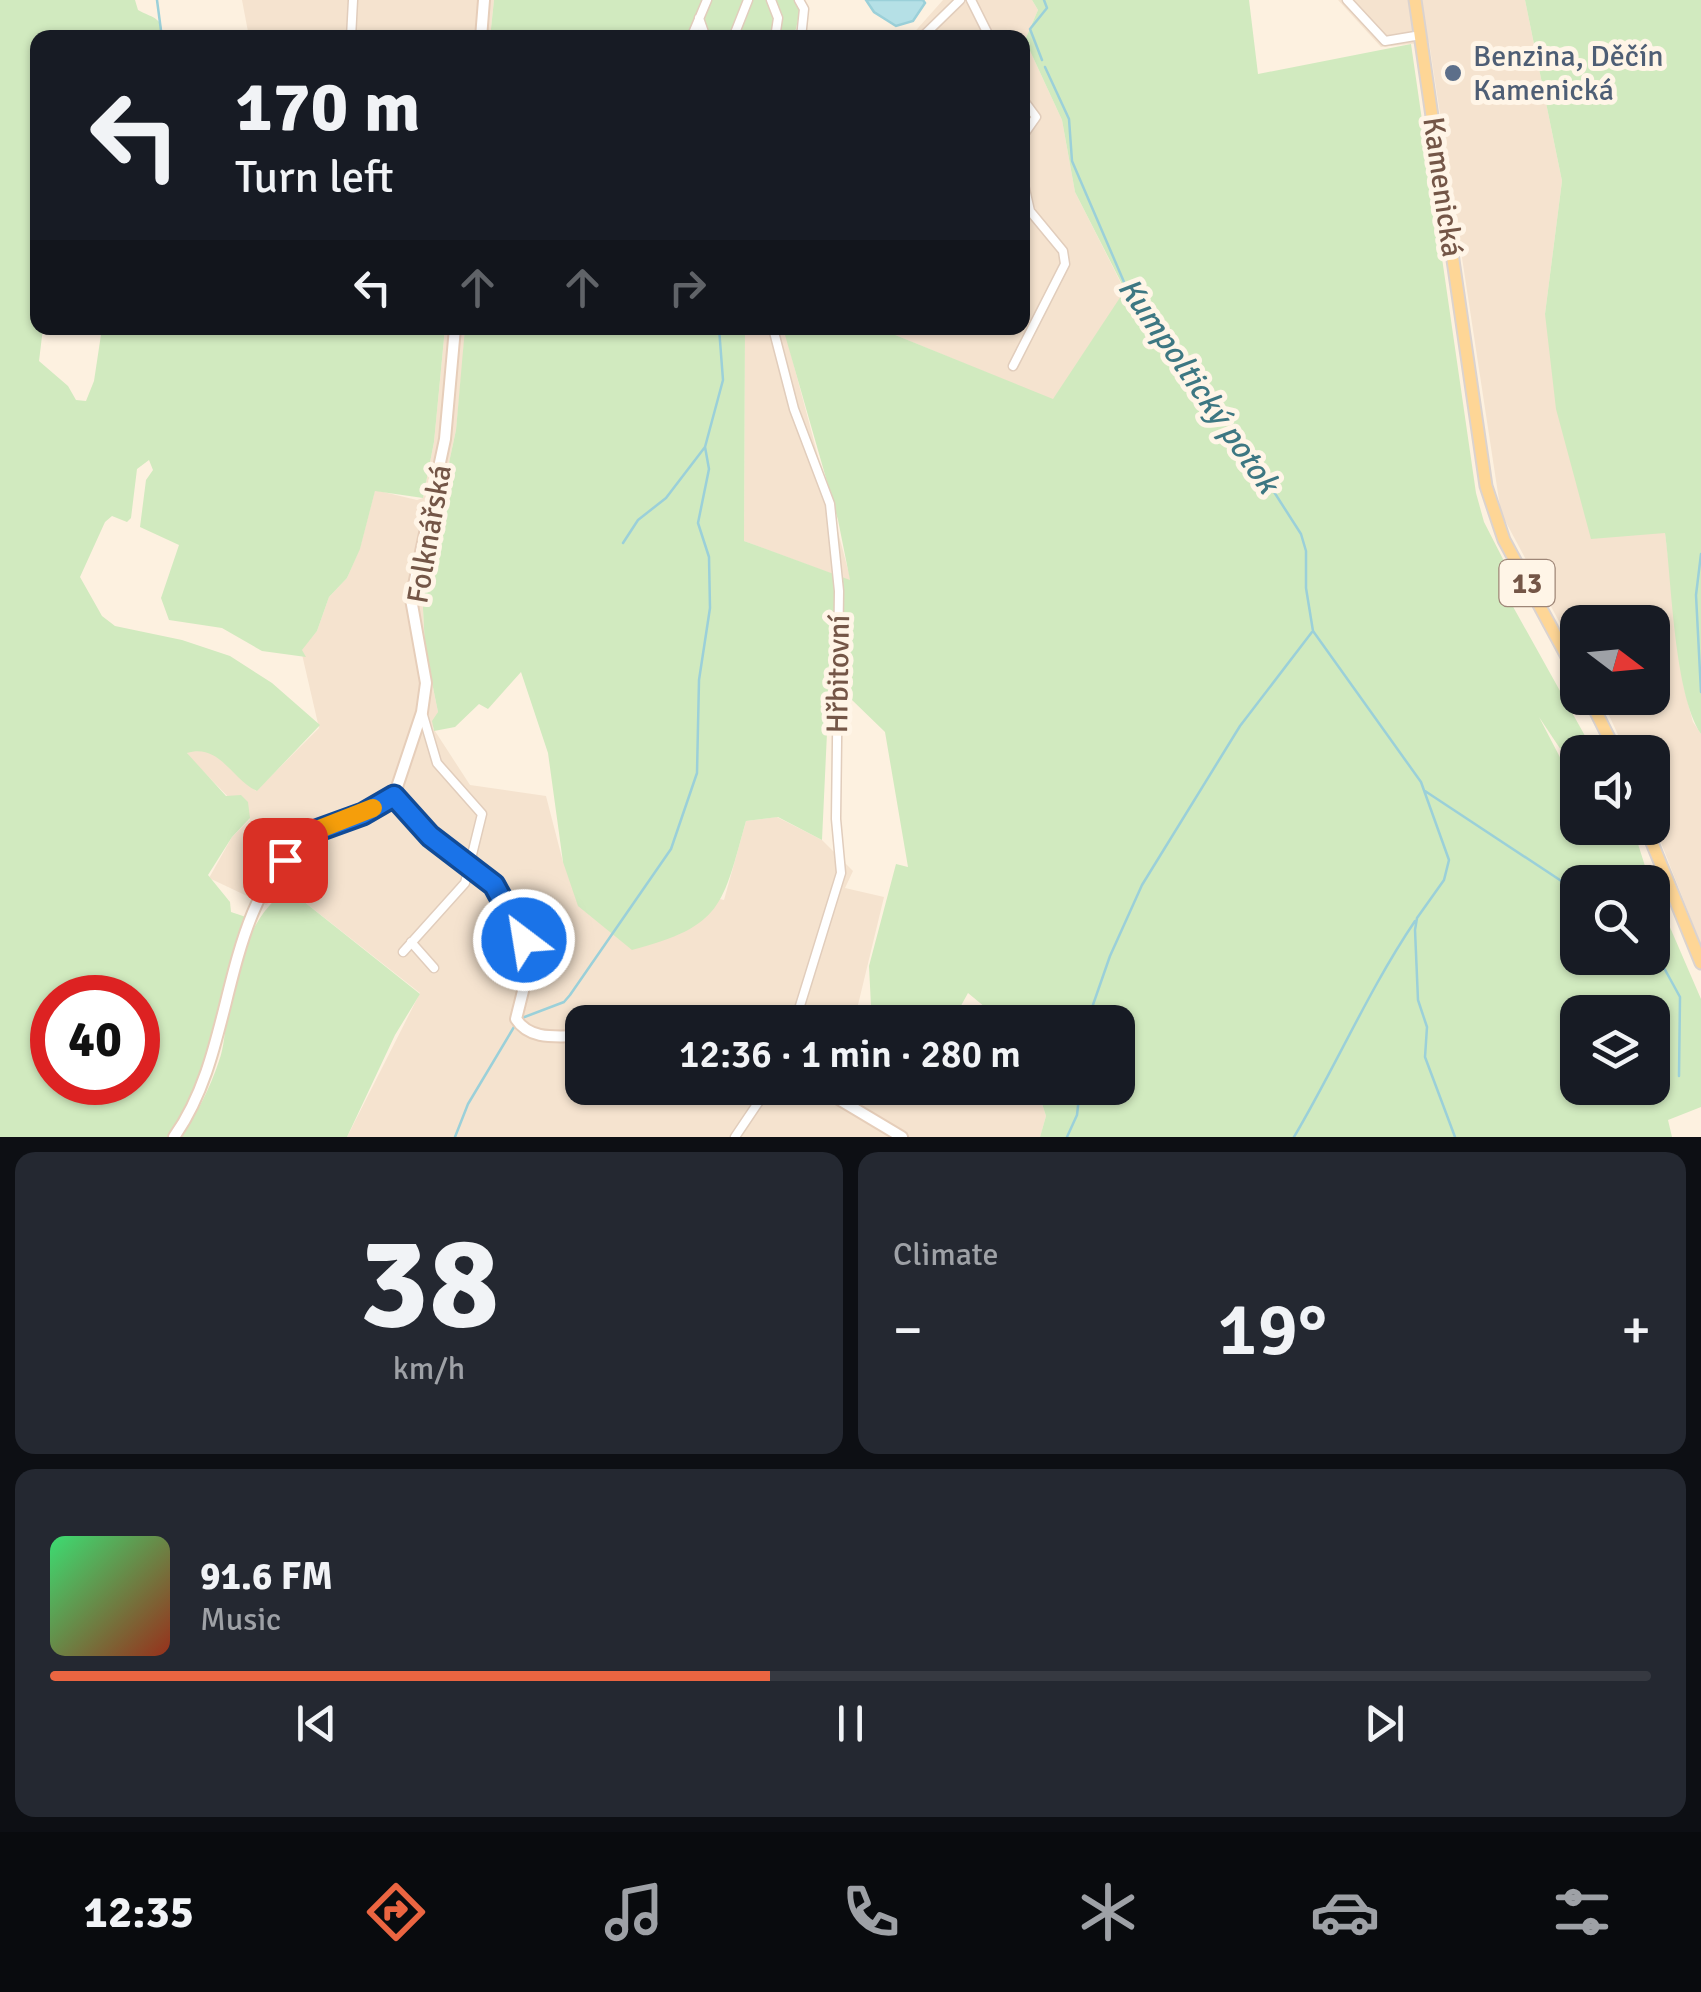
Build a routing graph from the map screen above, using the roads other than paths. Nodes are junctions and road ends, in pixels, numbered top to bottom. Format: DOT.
graph roads {
  1 [pos="353,0"];
  2 [pos="484,0"];
  3 [pos="707,0"];
  4 [pos="748,0"];
  5 [pos="771,0"];
  6 [pos="799,0"];
  7 [pos="960,0"];
  8 [pos="971,0"];
  9 [pos="1347,0"];
  10 [pos="1415,0"];
  11 [pos="699,18"];
  12 [pos="351,30"];
  13 [pos="481,30"];
  14 [pos="694,30"];
  15 [pos="703,30"];
  16 [pos="736,30"];
  17 [pos="776,30"];
  18 [pos="802,30"];
  19 [pos="929,30"];
  20 [pos="986,30"];
  21 [pos="1421,35"];
  22 [pos="1030,211"];
  23 [pos="1030,331"];
  24 [pos="454,335"];
  25 [pos="775,335"];
  26 [pos="1028,335"];
  27 [pos="1012,366"];
  28 [pos="1560,643"];
  29 [pos="422,712"];
  30 [pos="394,796"];
  31 [pos="1653,845"];
  32 [pos="470,864"];
  33 [pos="482,876"];
  34 [pos="466,883"];
  35 [pos="411,942"];
  36 [pos="403,952"];
  37 [pos="1701,963"];
  38 [pos="434,968"];
  39 [pos="800,1005"];
  40 [pos="565,1035"];
  41 [pos="757,1105"];
  42 [pos="848,1105"];
  43 [pos="174,1137"];
  44 [pos="735,1137"];
  45 [pos="902,1137"];
  1 -- 12 [label="street"];
  2 -- 13 [label="street"];
  3 -- 11 [label="street"];
  4 -- 16 [label="street"];
  5 -- 17 [label="street"];
  6 -- 18 [label="street"];
  7 -- 19 [label="street"];
  8 -- 20 [label="street"];
  9 -- 21 [label="street"];
  10 -- 21 [label="main road, Kamenická / 13"];
  11 -- 14 [label="street"];
  11 -- 15 [label="street"];
  21 -- 28 [label="main road, Kamenická / 13"];
  22 -- 23 [label="street"];
  24 -- 29 [label="street, Folknářská"];
  25 -- 39 [label="street, Hřbitovní"];
  26 -- 27 [label="street"];
  29 -- 30 [label="street, Folknářská"];
  29 -- 32 [label="street"];
  30 -- 32 [label="street"];
  30 -- 43 [label="street"];
  31 -- 37 [label="main road"];
  32 -- 33 [label="street"];
  32 -- 34 [label="street"];
  33 -- 34 [label="street"];
  33 -- 40 [label="street"];
  34 -- 35 [label="street"];
  35 -- 36 [label="street"];
  35 -- 38 [label="street"];
  41 -- 44 [label="street"];
  42 -- 45 [label="street"];
}
